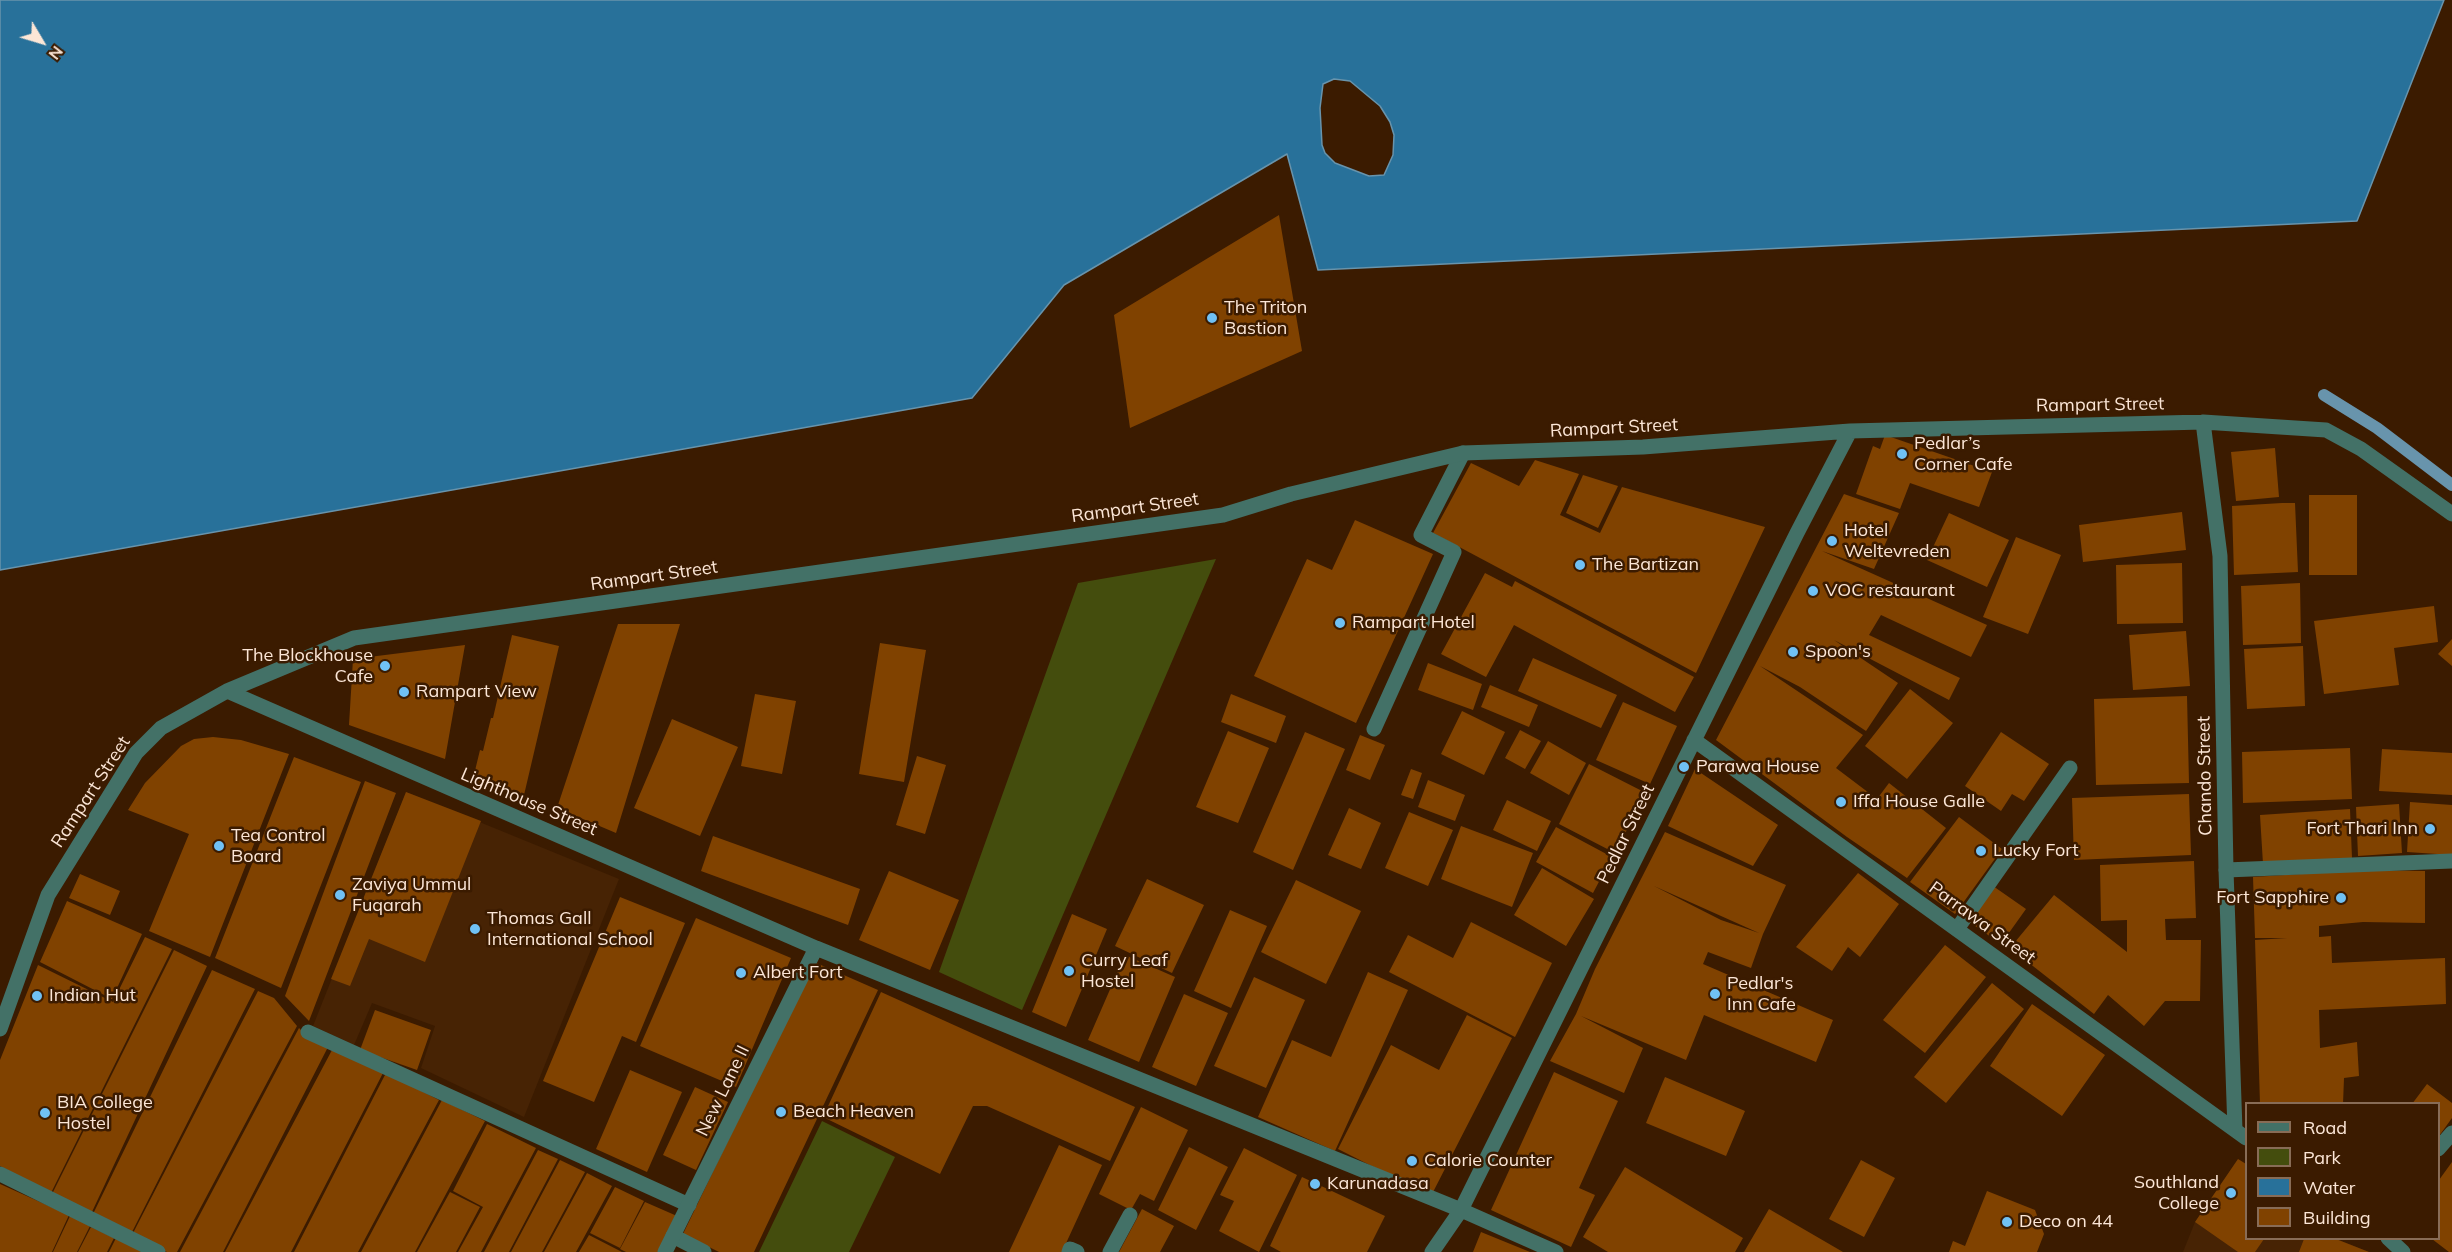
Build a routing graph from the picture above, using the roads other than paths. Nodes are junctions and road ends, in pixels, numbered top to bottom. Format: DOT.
graph roads {
  1 [pos="2203,422"];
  2 [pos="1850,431"];
  3 [pos="1463,453"];
  4 [pos="2452,514"];
  5 [pos="227,691"];
  6 [pos="1374,729"];
  7 [pos="1694,740"];
  8 [pos="2070,768"];
  9 [pos="2452,861"];
  10 [pos="2226,870"];
  11 [pos="1957,929"];
  12 [pos="816,948"];
  13 [pos="0,1029"];
  14 [pos="308,1032"];
  15 [pos="2452,1133"];
  16 [pos="2241,1134"];
  17 [pos="2440,1148"];
  18 [pos="0,1174"];
  19 [pos="689,1205"];
  20 [pos="1461,1210"];
  21 [pos="1130,1215"];
  22 [pos="673,1236"];
  23 [pos="2389,1240"];
  24 [pos="158,1252"];
  25 [pos="665,1252"];
  26 [pos="704,1252"];
  27 [pos="1069,1252"];
  28 [pos="1077,1252"];
  29 [pos="1110,1252"];
  30 [pos="1432,1252"];
  31 [pos="1556,1252"];
  32 [pos="2403,1252"];
  1 -- 2 [label="street, Rampart Street"];
  1 -- 4 [label="street, Rampart Street"];
  1 -- 10 [label="street, Chando Street"];
  2 -- 3 [label="street, Rampart Street"];
  2 -- 7 [label="street, Pedlar Street"];
  3 -- 5 [label="street, Rampart Street"];
  3 -- 6 [label="street"];
  5 -- 12 [label="street, Lighthouse Street"];
  5 -- 13 [label="street, Rampart Street"];
  7 -- 11 [label="street, Parrawa Street"];
  7 -- 20 [label="street, Pedlar Street"];
  8 -- 11 [label="street"];
  9 -- 10 [label="street"];
  10 -- 16 [label="street, Chando Street"];
  11 -- 16 [label="street, Parrawa Street"];
  12 -- 19 [label="street, New Lane II"];
  12 -- 20 [label="street, Lighthouse Street"];
  14 -- 19 [label="street"];
  15 -- 17 [label="street"];
  18 -- 24 [label="street"];
  19 -- 22 [label="street, New Lane II"];
  20 -- 30 [label="street, Pedlar Street"];
  20 -- 31 [label="street, Lighthouse Street"];
  21 -- 29 [label="street"];
  22 -- 25 [label="street, New Lane II"];
  22 -- 26 [label="street"];
  23 -- 32 [label="street"];
  27 -- 28 [label="street"];
}
